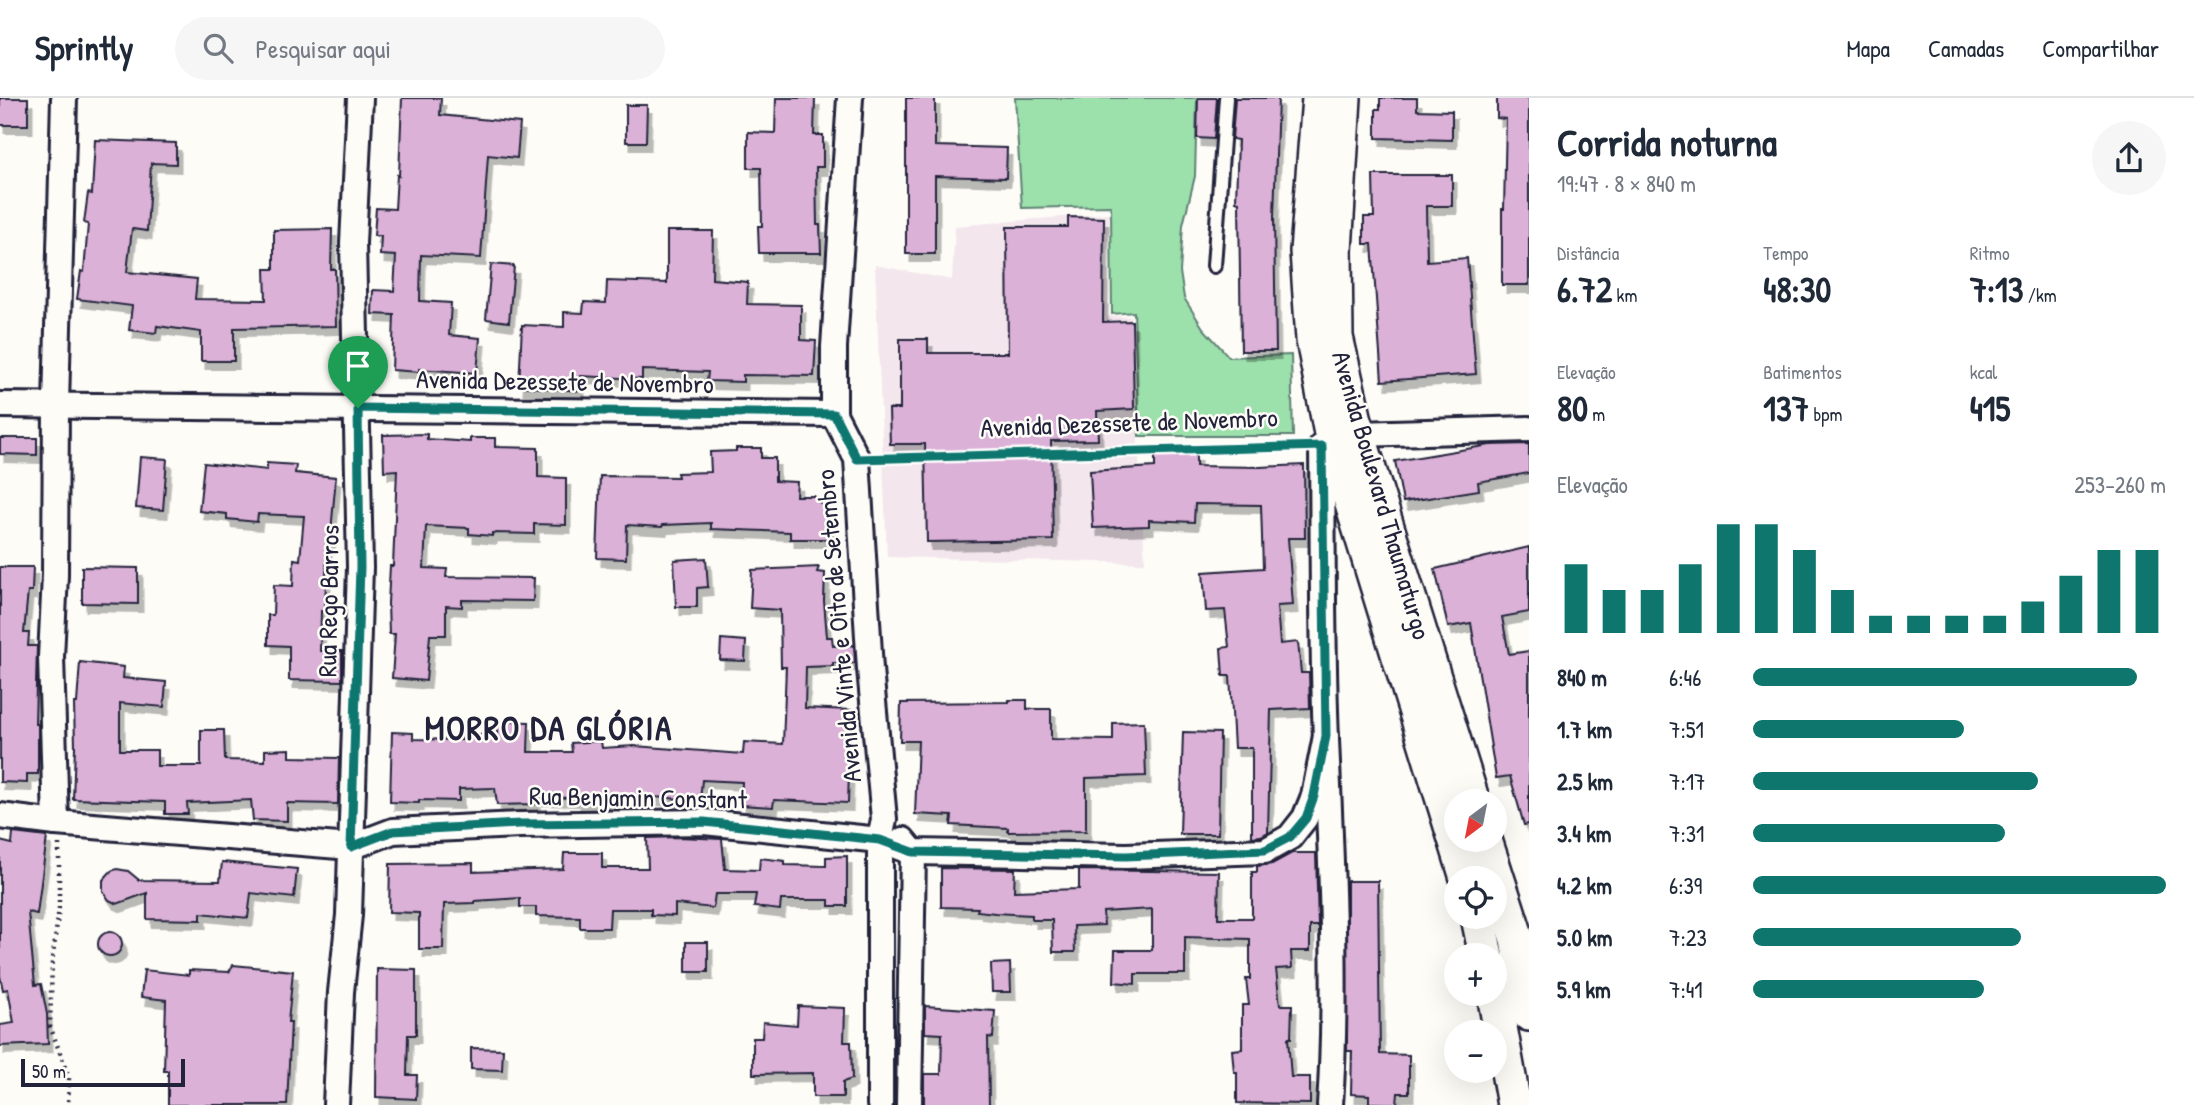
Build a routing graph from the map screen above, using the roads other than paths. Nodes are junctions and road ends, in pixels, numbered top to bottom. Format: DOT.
graph roads {
  1 [pos="64,98"];
  2 [pos="360,98"];
  3 [pos="850,98"];
  4 [pos="1226,98"];
  5 [pos="1319,98"];
  6 [pos="1344,98"];
  7 [pos="1214,266"];
  8 [pos="0,405"];
  9 [pos="56,405"];
  10 [pos="358,408"];
  11 [pos="834,414"];
  12 [pos="1529,429"];
  13 [pos="1337,440"];
  14 [pos="1326,736"];
  15 [pos="1448,770"];
  16 [pos="1463,789"];
  17 [pos="0,816"];
  18 [pos="56,823"];
  19 [pos="882,830"];
  20 [pos="351,847"];
  21 [pos="913,852"];
  22 [pos="1489,852"];
  23 [pos="1465,866"];
  24 [pos="1496,1006"];
  25 [pos="1529,1014"];
  26 [pos="336,1105"];
  27 [pos="880,1105"];
  28 [pos="909,1105"];
  29 [pos="1330,1105"];
  30 [pos="1514,1105"];
  1 -- 9 [label="street"];
  2 -- 10 [label="street, Rua Rego Barros"];
  3 -- 11 [label="street, Avenida Vinte e Oito de Setembro"];
  4 -- 7 [label="lane"];
  5 -- 13 [label="main road, Avenida Boulevard Thaumaturgo"];
  6 -- 13 [label="main road, Avenida Boulevard Thaumaturgo"];
  8 -- 9 [label="street, Avenida Dezessete de Novembro"];
  9 -- 10 [label="street, Avenida Dezessete de Novembro"];
  9 -- 18 [label="street"];
  10 -- 11 [label="street, Avenida Dezessete de Novembro"];
  10 -- 20 [label="street, Rua Rego Barros"];
  11 -- 19 [label="street, Avenida Vinte e Oito de Setembro"];
  12 -- 13 [label="street"];
  13 -- 14 [label="street"];
  13 -- 15 [label="main road, Avenida Boulevard Thaumaturgo"];
  14 -- 21 [label="street, Rua Benjamin Constant"];
  14 -- 29 [label="street"];
  15 -- 16 [label="main road, Avenida Boulevard Thaumaturgo"];
  15 -- 23 [label="main road, Avenida Boulevard Thaumaturgo"];
  17 -- 18 [label="street, Rua Benjamin Constant"];
  18 -- 20 [label="street, Rua Benjamin Constant"];
  19 -- 20 [label="street, Rua Benjamin Constant"];
  19 -- 21 [label="street, Rua Benjamin Constant"];
  19 -- 27 [label="street, Avenida Vinte e Oito de Setembro"];
  20 -- 26 [label="street, Rua Rego Barros"];
  21 -- 28 [label="street"];
  22 -- 25 [label="main road"];
  24 -- 30 [label="main road"];
}
